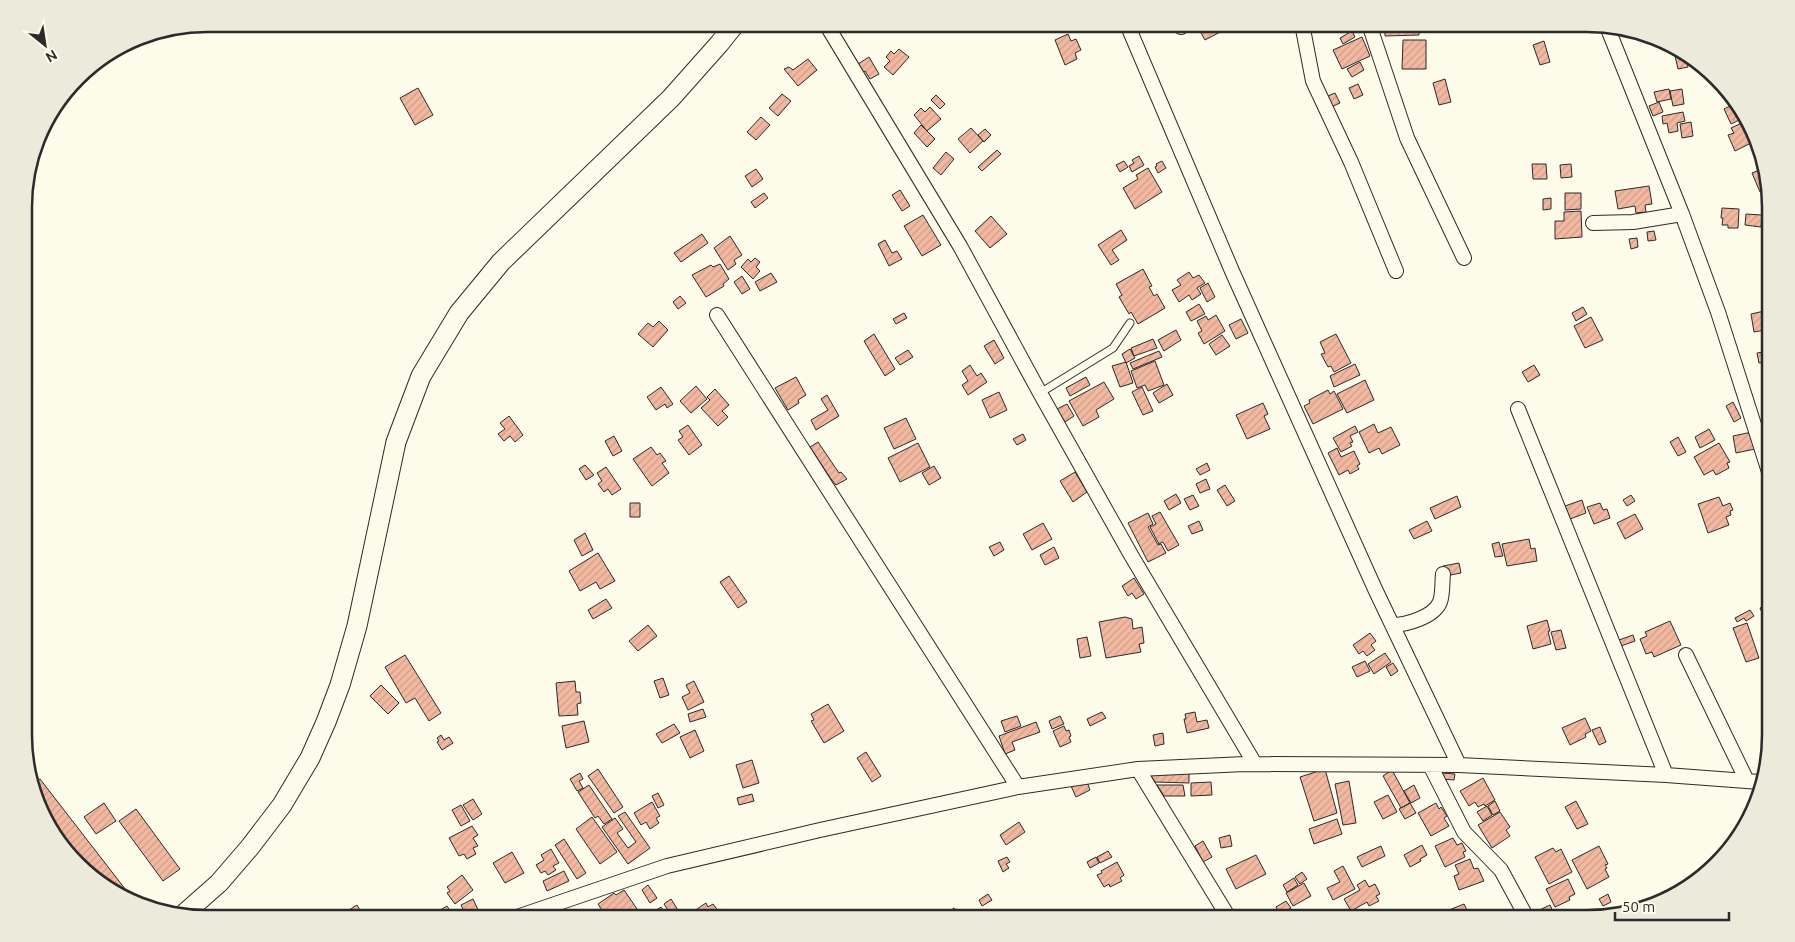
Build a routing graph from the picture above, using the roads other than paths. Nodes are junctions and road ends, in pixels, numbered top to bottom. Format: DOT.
graph roads {
  1 [pos="1131,32"];
  2 [pos="1304,32"];
  3 [pos="1372,32"];
  4 [pos="728,33"];
  5 [pos="831,33"];
  6 [pos="1610,34"];
  7 [pos="1682,214"];
  8 [pos="1593,223"];
  9 [pos="1464,258"];
  10 [pos="1396,271"];
  11 [pos="717,315"];
  12 [pos="1130,323"];
  13 [pos="1040,393"];
  14 [pos="1518,409"];
  15 [pos="1762,452"];
  16 [pos="1443,574"];
  17 [pos="1392,625"];
  18 [pos="1686,655"];
  19 [pos="1255,764"];
  20 [pos="1430,765"];
  21 [pos="1459,765"];
  22 [pos="1138,769"];
  23 [pos="1666,775"];
  24 [pos="1753,782"];
  25 [pos="1018,787"];
  26 [pos="190,908"];
  27 [pos="1224,909"];
  28 [pos="1522,909"];
  29 [pos="538,910"];
  1 -- 17 [label="street"];
  2 -- 10 [label="street"];
  3 -- 9 [label="street"];
  4 -- 26 [label="main road"];
  5 -- 13 [label="street"];
  6 -- 7 [label="street"];
  7 -- 8 [label="street"];
  7 -- 15 [label="street"];
  11 -- 25 [label="street"];
  12 -- 13 [label="lane"];
  13 -- 19 [label="street"];
  14 -- 23 [label="street"];
  16 -- 17 [label="street"];
  17 -- 21 [label="street"];
  18 -- 24 [label="street"];
  19 -- 20 [label="street"];
  19 -- 22 [label="street"];
  20 -- 21 [label="street"];
  20 -- 28 [label="street"];
  21 -- 23 [label="street"];
  22 -- 25 [label="street"];
  22 -- 27 [label="street"];
  23 -- 24 [label="street"];
  25 -- 29 [label="street"];
}
